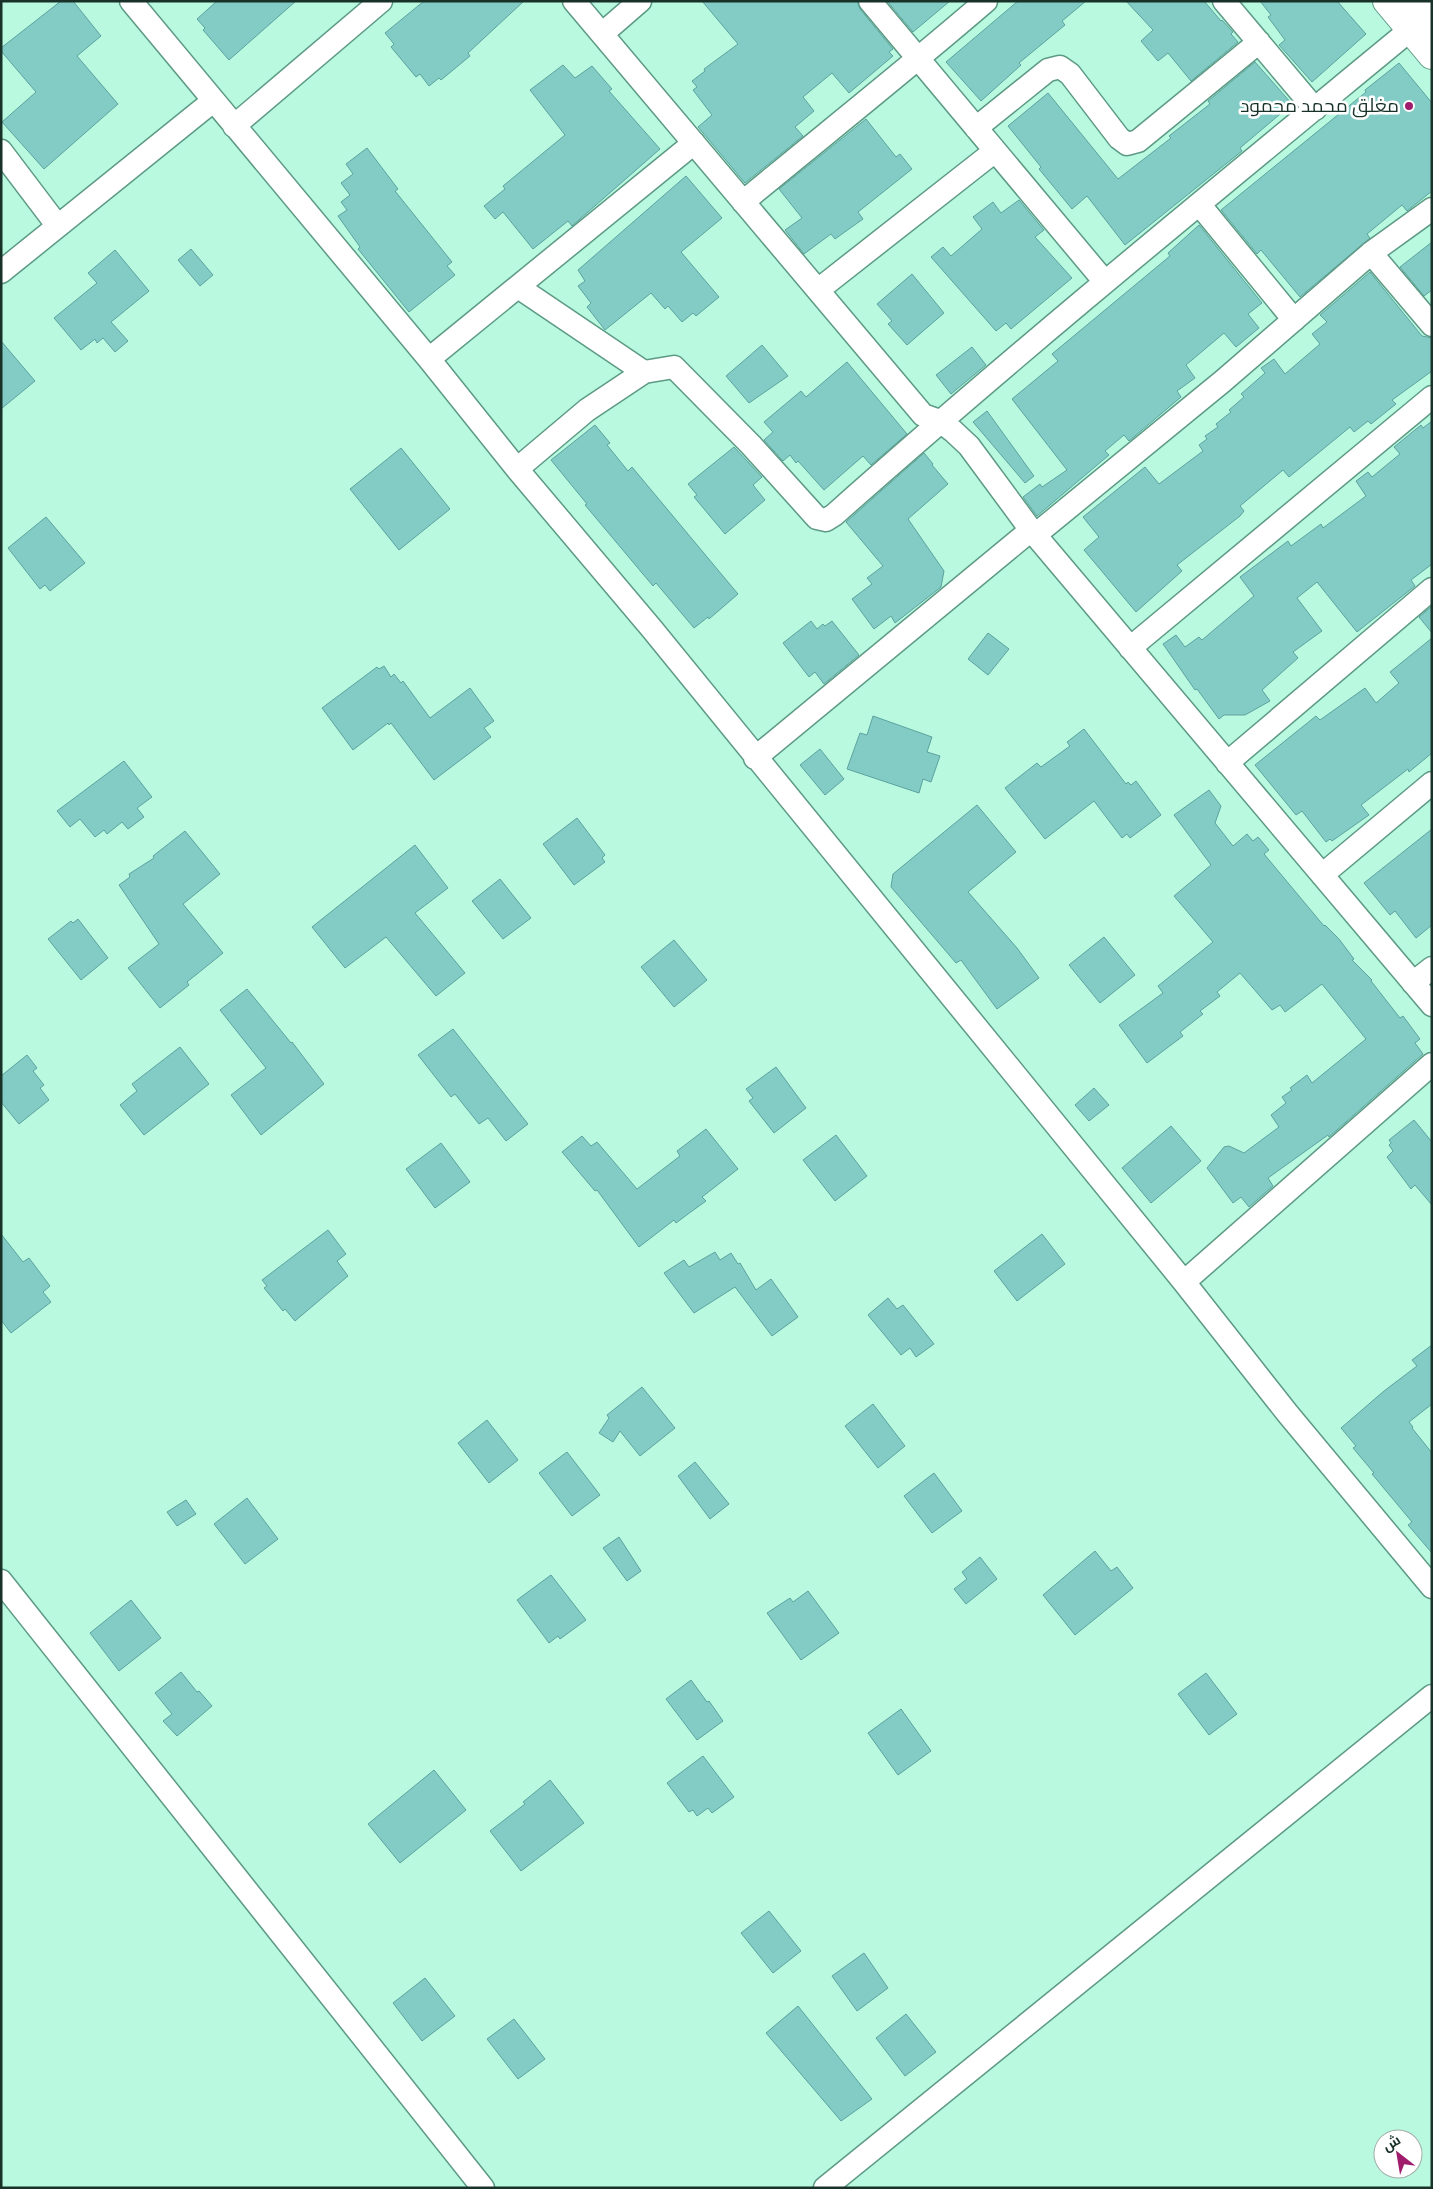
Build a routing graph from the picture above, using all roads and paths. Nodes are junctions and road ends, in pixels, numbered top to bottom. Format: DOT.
graph roads {
  1 [pos="131,1"];
  2 [pos="381,1"];
  3 [pos="574,1"];
  4 [pos="640,1"];
  5 [pos="870,1"];
  6 [pos="986,1"];
  7 [pos="1224,1"];
  8 [pos="1387,1"];
  9 [pos="1412,1"];
  10 [pos="1421,27"];
  11 [pos="602,34"];
  12 [pos="1259,42"];
  13 [pos="1432,55"];
  14 [pos="919,59"];
  15 [pos="213,101"];
  16 [pos="1314,109"];
  17 [pos="234,126"];
  18 [pos="976,128"];
  19 [pos="694,143"];
  20 [pos="995,150"];
  21 [pos="1,151"];
  22 [pos="743,202"];
  23 [pos="1199,204"];
  24 [pos="1432,209"];
  25 [pos="57,225"];
  26 [pos="1371,253"];
  27 [pos="1,272"];
  28 [pos="1106,282"];
  29 [pos="518,287"];
  30 [pos="818,290"];
  31 [pos="1294,320"];
  32 [pos="1432,325"];
  33 [pos="429,359"];
  34 [pos="644,372"];
  35 [pos="1432,397"];
  36 [pos="940,421"];
  37 [pos="518,469"];
  38 [pos="1033,533"];
  39 [pos="1432,589"];
  40 [pos="1130,648"];
  41 [pos="756,758"];
  42 [pos="1227,763"];
  43 [pos="1432,783"];
  44 [pos="1322,875"];
  45 [pos="1432,968"];
  46 [pos="1413,982"];
  47 [pos="1432,1005"];
  48 [pos="1432,1064"];
  49 [pos="1184,1282"];
  50 [pos="1,1582"];
  51 [pos="1432,1587"];
  52 [pos="1432,1696"];
  53 [pos="483,2188"];
  54 [pos="825,2188"];
  1 -- 15 [label="street"];
  2 -- 17 [label="street"];
  3 -- 11 [label="street"];
  4 -- 11 [label="street"];
  5 -- 14 [label="street"];
  6 -- 14 [label="street"];
  7 -- 12 [label="street"];
  8 -- 10 [label="street"];
  9 -- 10 [label="street"];
  10 -- 13 [label="street"];
  10 -- 16 [label="street"];
  11 -- 19 [label="street"];
  12 -- 16 [label="street"];
  12 -- 18 [label="street"];
  14 -- 18 [label="street"];
  14 -- 22 [label="street"];
  15 -- 17 [label="street"];
  15 -- 25 [label="street"];
  16 -- 23 [label="street"];
  17 -- 33 [label="street"];
  18 -- 20 [label="street"];
  19 -- 22 [label="street"];
  19 -- 29 [label="street"];
  20 -- 28 [label="street"];
  20 -- 30 [label="street"];
  21 -- 25 [label="street"];
  22 -- 30 [label="street"];
  23 -- 28 [label="street"];
  23 -- 31 [label="street"];
  24 -- 26 [label="street"];
  25 -- 27 [label="street"];
  26 -- 31 [label="street"];
  26 -- 32 [label="street"];
  28 -- 36 [label="street"];
  29 -- 33 [label="street"];
  29 -- 34 [label="street"];
  30 -- 36 [label="street"];
  31 -- 38 [label="street"];
  33 -- 37 [label="street"];
  34 -- 36 [label="street"];
  34 -- 37 [label="street"];
  35 -- 40 [label="street"];
  36 -- 38 [label="street"];
  37 -- 41 [label="street"];
  38 -- 40 [label="street"];
  38 -- 41 [label="street"];
  39 -- 42 [label="street"];
  40 -- 42 [label="street"];
  41 -- 49 [label="street"];
  42 -- 44 [label="street"];
  43 -- 44 [label="street"];
  44 -- 46 [label="street"];
  45 -- 46 [label="street"];
  46 -- 47 [label="street"];
  48 -- 49 [label="street"];
  49 -- 51 [label="street"];
  50 -- 53 [label="street"];
  52 -- 54 [label="street"];
}
